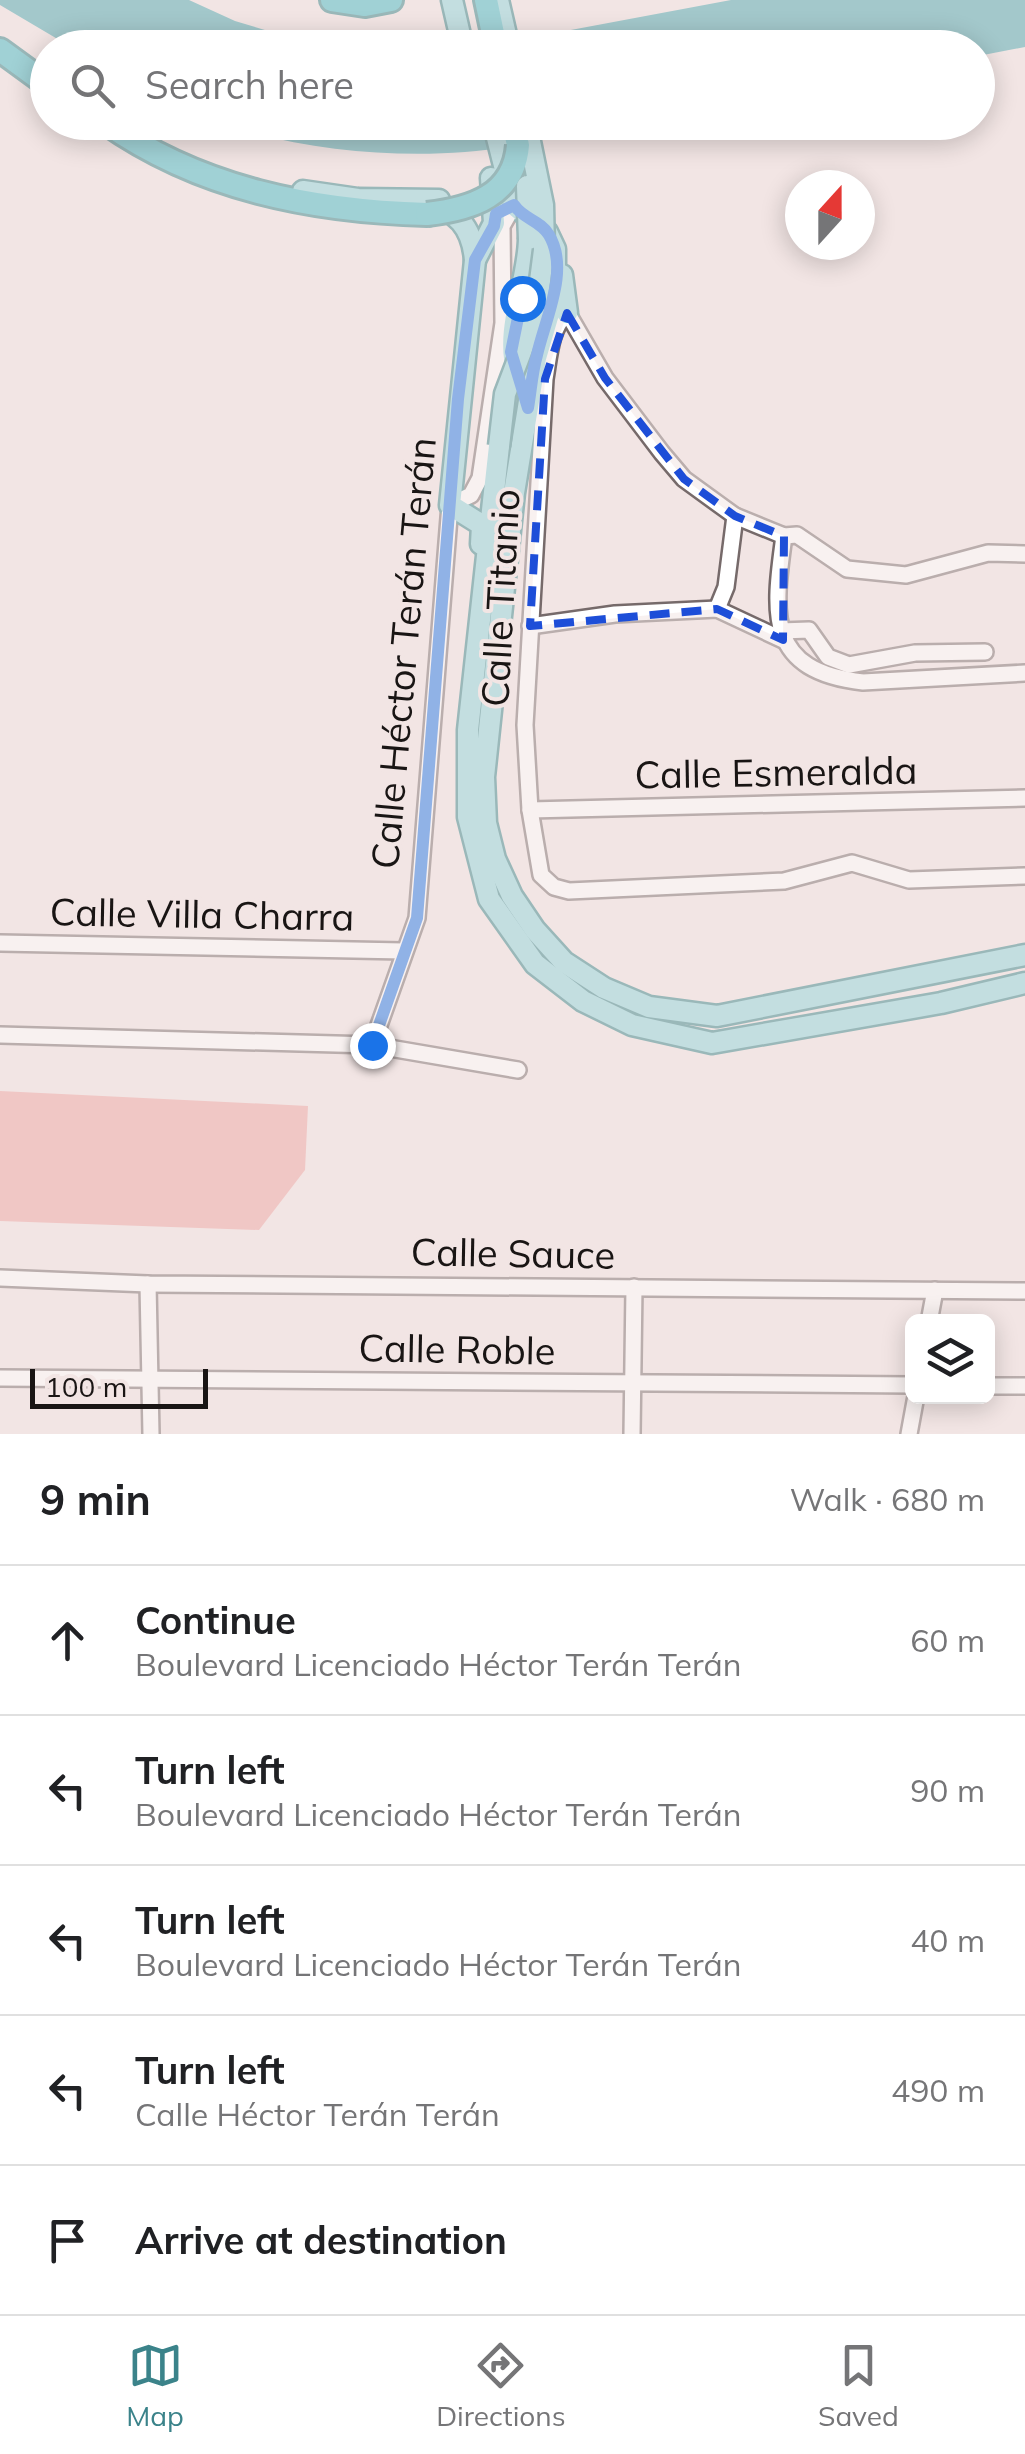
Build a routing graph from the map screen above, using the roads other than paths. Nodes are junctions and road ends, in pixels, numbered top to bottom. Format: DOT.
graph roads {
  1 [pos="332,0"];
  2 [pos="391,0"];
  3 [pos="452,0"];
  4 [pos="466,0"];
  5 [pos="486,0"];
  6 [pos="498,0"];
  7 [pos="464,30"];
  8 [pos="468,30"];
  9 [pos="492,30"];
  10 [pos="505,30"];
  11 [pos="0,50"];
  12 [pos="30,72"];
  13 [pos="137,140"];
  14 [pos="506,152"];
  15 [pos="426,207"];
  16 [pos="501,215"];
  17 [pos="475,260"];
  18 [pos="554,289"];
  19 [pos="567,312"];
  20 [pos="528,408"];
  21 [pos="450,504"];
  22 [pos="735,516"];
  23 [pos="784,536"];
  24 [pos="1025,554"];
  25 [pos="717,609"];
  26 [pos="482,618"];
  27 [pos="530,626"];
  28 [pos="782,636"];
  29 [pos="985,652"];
  30 [pos="1025,673"];
  31 [pos="1025,798"];
  32 [pos="530,810"];
  33 [pos="1025,876"];
  34 [pos="0,942"];
  35 [pos="403,950"];
  36 [pos="1025,955"];
  37 [pos="1025,984"];
  38 [pos="0,1035"];
  39 [pos="372,1045"];
  40 [pos="518,1070"];
  41 [pos="0,1278"];
  42 [pos="148,1284"];
  43 [pos="634,1286"];
  44 [pos="935,1290"];
  45 [pos="1025,1290"];
  46 [pos="931,1314"];
  47 [pos="0,1378"];
  48 [pos="150,1378"];
  49 [pos="633,1383"];
  50 [pos="905,1385"];
  51 [pos="995,1386"];
  52 [pos="1025,1386"];
  53 [pos="915,1404"];
  54 [pos="151,1434"];
  55 [pos="632,1434"];
  56 [pos="909,1434"];
  1 -- 2 [label="highway"];
  3 -- 7 [label="main road"];
  4 -- 8 [label="main road"];
  5 -- 9 [label="highway"];
  6 -- 10 [label="main road"];
  11 -- 12 [label="highway"];
  13 -- 15 [label="highway"];
  14 -- 15 [label="main road"];
  14 -- 15 [label="highway, bridge"];
  14 -- 16 [label="main road"];
  14 -- 20 [label="main road, bridge"];
  14 -- 26 [label="main road, bridge"];
  15 -- 17 [label="main road, Calle Héctor Terán Terán"];
  16 -- 17 [label="main road, Calle Héctor Terán Terán"];
  16 -- 18 [label="main road"];
  16 -- 19 [label="main road"];
  16 -- 21 [label="street"];
  17 -- 21 [label="main road, Calle Héctor Terán Terán"];
  18 -- 19 [label="street"];
  18 -- 20 [label="main road"];
  19 -- 22 [label="street"];
  19 -- 27 [label="street, Calle Titanio"];
  20 -- 36 [label="main road"];
  21 -- 26 [label="main road"];
  21 -- 35 [label="street, Calle Héctor Terán Terán"];
  22 -- 23 [label="street"];
  22 -- 25 [label="street"];
  23 -- 24 [label="street"];
  23 -- 28 [label="street"];
  25 -- 27 [label="street"];
  25 -- 28 [label="street"];
  26 -- 37 [label="main road"];
  27 -- 32 [label="street, Calle Titanio"];
  28 -- 29 [label="street"];
  28 -- 30 [label="street"];
  31 -- 32 [label="street, Calle Esmeralda"];
  32 -- 33 [label="street, Calle Titanio"];
  34 -- 35 [label="street, Calle Villa Charra"];
  35 -- 39 [label="street, Calle Héctor Terán Terán"];
  38 -- 39 [label="street"];
  39 -- 40 [label="street"];
  41 -- 42 [label="street, Calle Sauce"];
  42 -- 43 [label="street, Calle Sauce"];
  42 -- 48 [label="street"];
  43 -- 44 [label="street, Calle Sauce"];
  43 -- 49 [label="street"];
  44 -- 45 [label="street, Calle Sauce"];
  44 -- 46 [label="street"];
  47 -- 48 [label="street, Calle Roble"];
  48 -- 49 [label="street, Calle Roble"];
  48 -- 54 [label="street"];
  49 -- 50 [label="street, Calle Roble"];
  49 -- 55 [label="street"];
  51 -- 52 [label="street"];
  53 -- 56 [label="street"];
}
